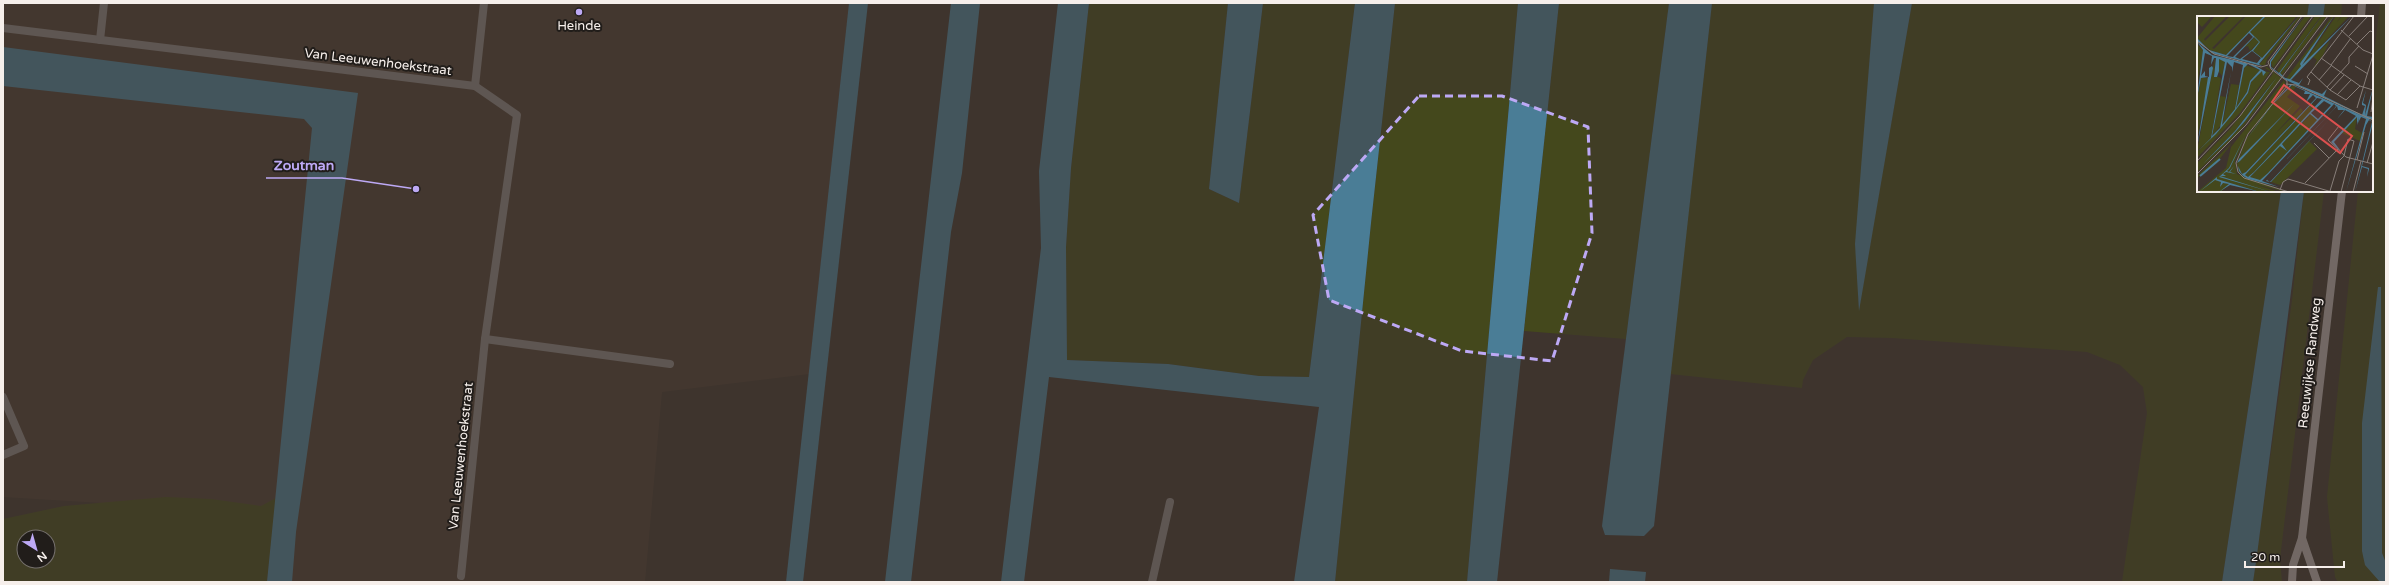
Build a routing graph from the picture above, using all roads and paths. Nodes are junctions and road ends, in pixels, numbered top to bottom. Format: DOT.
graph roads {
  1 [pos="104,3"];
  2 [pos="484,3"];
  3 [pos="2362,3"];
  4 [pos="2361,16"];
  5 [pos="3,28"];
  6 [pos="100,40"];
  7 [pos="475,86"];
  8 [pos="2342,192"];
  9 [pos="485,339"];
  10 [pos="670,364"];
  11 [pos="3,397"];
  12 [pos="3,455"];
  13 [pos="1170,502"];
  14 [pos="2302,538"];
  15 [pos="461,576"];
  16 [pos="1152,582"];
  17 [pos="2292,582"];
  18 [pos="2317,582"];
  1 -- 6 [label="street"];
  2 -- 7 [label="street"];
  3 -- 4 [label="main road"];
  5 -- 6 [label="street, Van Leeuwenhoekstraat"];
  6 -- 7 [label="street, Van Leeuwenhoekstraat"];
  7 -- 9 [label="street, Van Leeuwenhoekstraat"];
  8 -- 14 [label="main road, Reeuwijkse Randweg"];
  9 -- 10 [label="street"];
  9 -- 15 [label="street, Van Leeuwenhoekstraat"];
  11 -- 12 [label="street"];
  13 -- 16 [label="street"];
  14 -- 17 [label="main road, Reeuwijkse Randweg"];
  14 -- 18 [label="main road, Reeuwijkse Randweg"];
}
